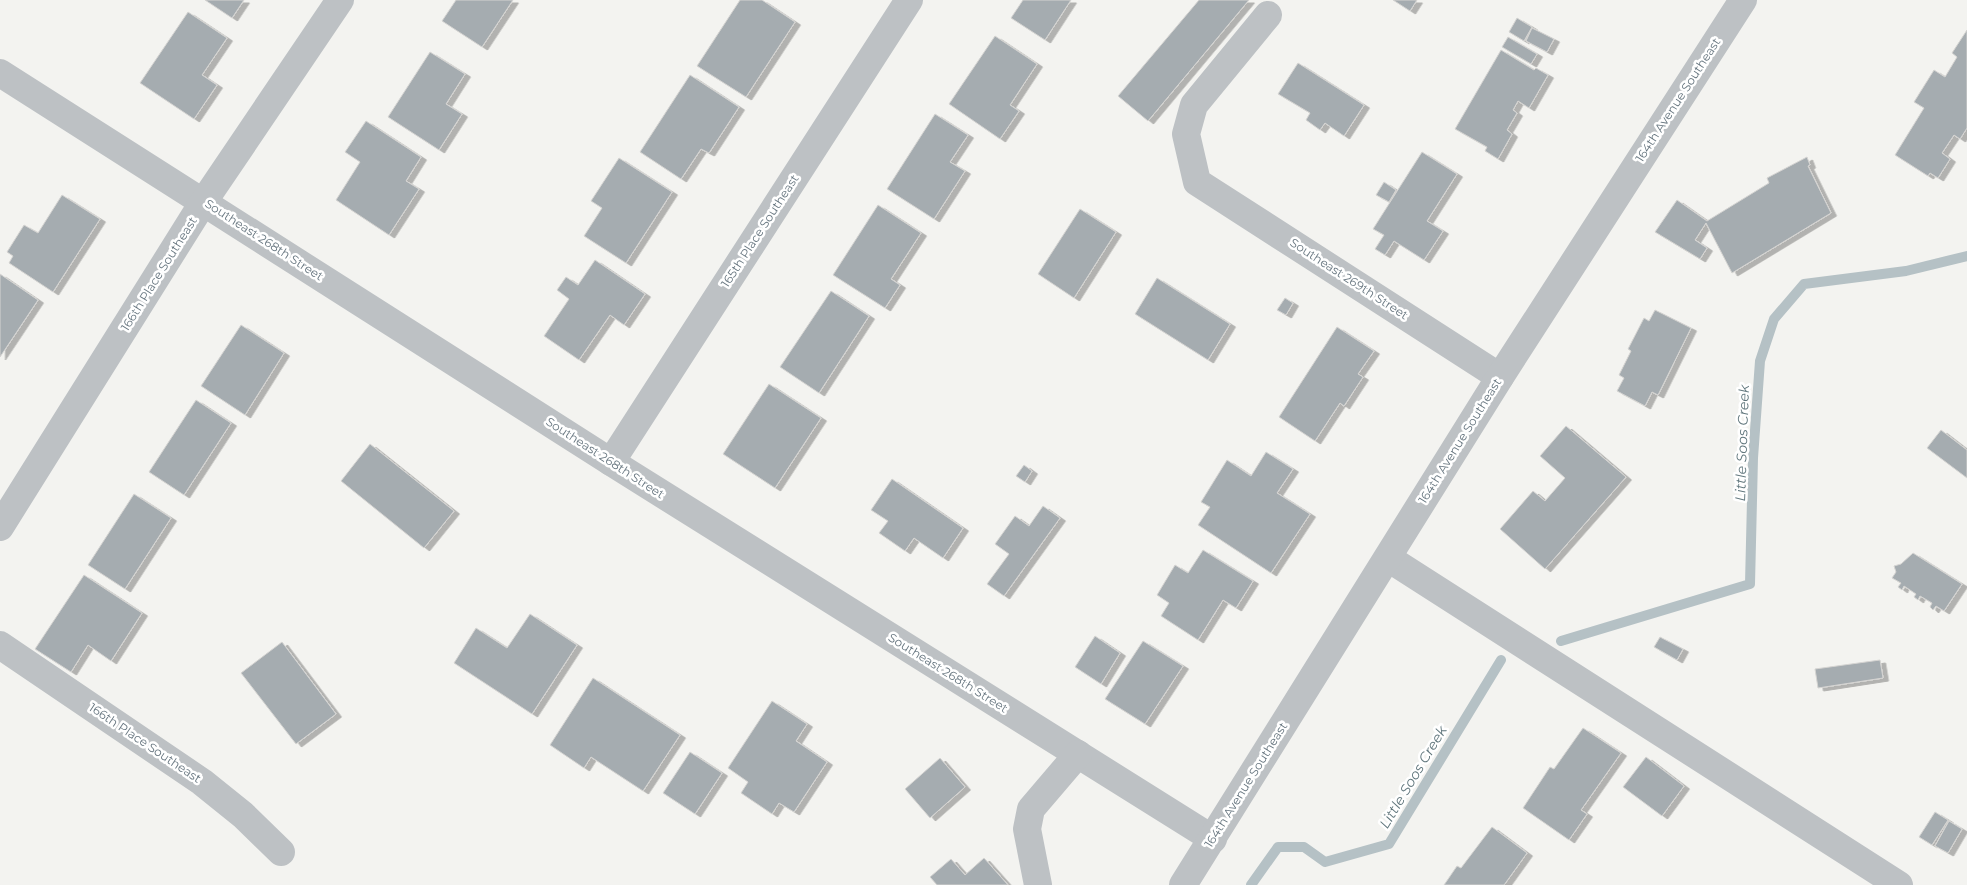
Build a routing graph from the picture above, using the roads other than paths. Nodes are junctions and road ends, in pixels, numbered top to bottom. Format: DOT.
graph roads {
  1 [pos="340,0"];
  2 [pos="909,0"];
  3 [pos="1743,0"];
  4 [pos="1268,15"];
  5 [pos="0,73"];
  6 [pos="204,201"];
  7 [pos="1500,377"];
  8 [pos="611,462"];
  9 [pos="0,527"];
  10 [pos="1388,558"];
  11 [pos="0,645"];
  12 [pos="1078,754"];
  13 [pos="1213,839"];
  14 [pos="281,852"];
  15 [pos="1038,885"];
  16 [pos="1182,885"];
  17 [pos="1898,885"];
  1 -- 6 [label="street, 166th Place Southeast"];
  2 -- 8 [label="street, 165th Place Southeast"];
  3 -- 7 [label="street, 164th Avenue Southeast"];
  4 -- 7 [label="street, Southeast 269th Street"];
  5 -- 6 [label="street, Southeast 268th Street"];
  6 -- 8 [label="street, Southeast 268th Street"];
  6 -- 9 [label="street, 166th Place Southeast"];
  7 -- 10 [label="street, 164th Avenue Southeast"];
  8 -- 12 [label="street, Southeast 268th Street"];
  10 -- 13 [label="street, 164th Avenue Southeast"];
  10 -- 17 [label="street"];
  11 -- 14 [label="street, 166th Place Southeast"];
  12 -- 13 [label="street, Southeast 268th Street"];
  12 -- 15 [label="street"];
  13 -- 16 [label="street, 164th Avenue Southeast"];
}
